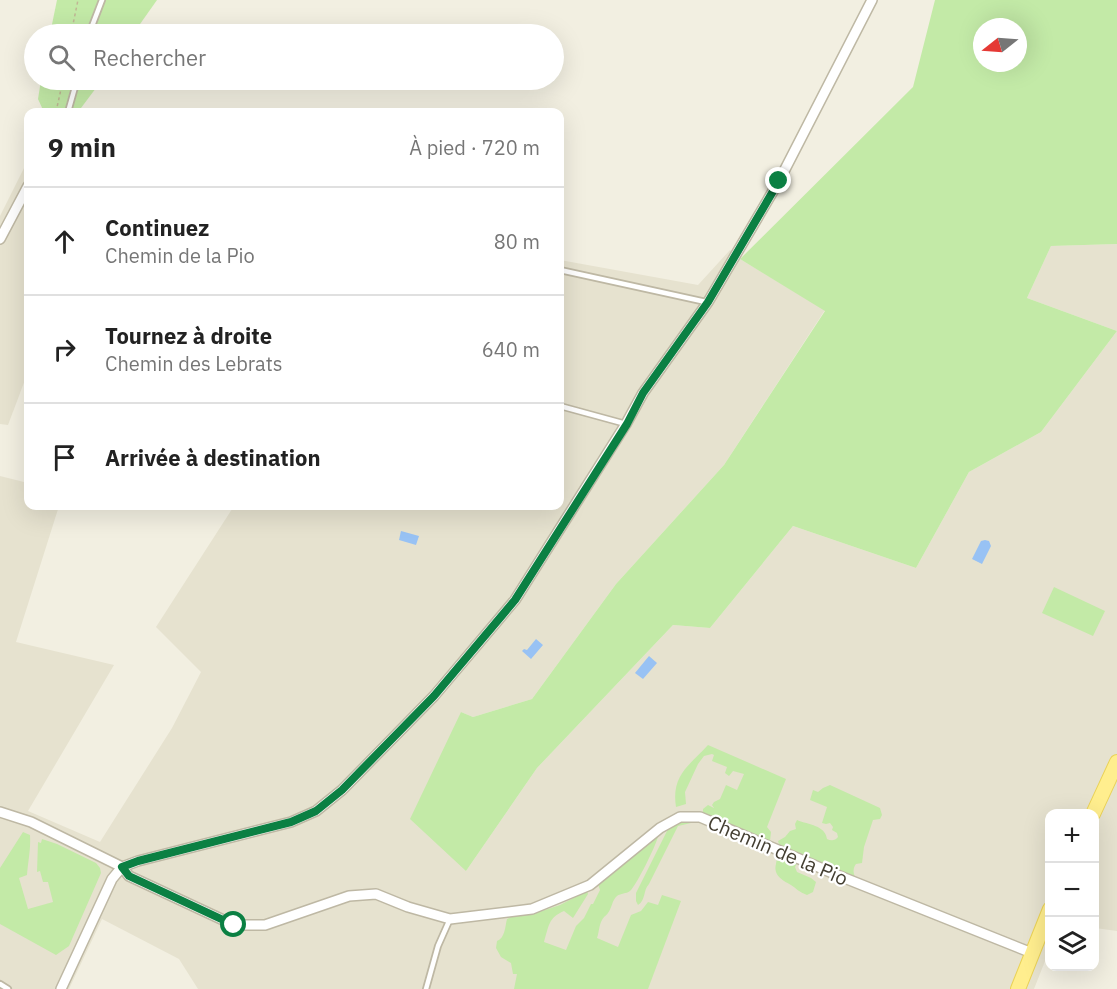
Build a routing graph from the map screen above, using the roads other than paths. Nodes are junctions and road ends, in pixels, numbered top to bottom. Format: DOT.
graph roads {
  1 [pos="102,0"];
  2 [pos="872,0"];
  3 [pos="93,24"];
  4 [pos="74,90"];
  5 [pos="69,108"];
  6 [pos="24,194"];
  7 [pos="0,239"];
  8 [pos="564,271"];
  9 [pos="708,302"];
  10 [pos="564,407"];
  11 [pos="627,424"];
  12 [pos="1117,762"];
  13 [pos="1095,809"];
  14 [pos="0,812"];
  15 [pos="122,867"];
  16 [pos="1047,917"];
  17 [pos="450,919"];
  18 [pos="1032,953"];
  19 [pos="0,984"];
  20 [pos="8,989"];
  21 [pos="62,989"];
  22 [pos="426,989"];
  23 [pos="1018,989"];
  1 -- 3 [label="lane"];
  2 -- 9 [label="street"];
  4 -- 5 [label="lane"];
  6 -- 7 [label="street"];
  8 -- 9 [label="lane"];
  9 -- 11 [label="street"];
  10 -- 11 [label="lane"];
  11 -- 15 [label="street"];
  12 -- 13 [label="main road"];
  14 -- 15 [label="street, Chemin de la Pio"];
  15 -- 17 [label="street, Chemin de la Pio"];
  15 -- 21 [label="street"];
  16 -- 18 [label="main road"];
  17 -- 18 [label="street, Chemin de la Pio"];
  17 -- 22 [label="lane"];
  18 -- 23 [label="main road"];
  19 -- 20 [label="lane"];
}
